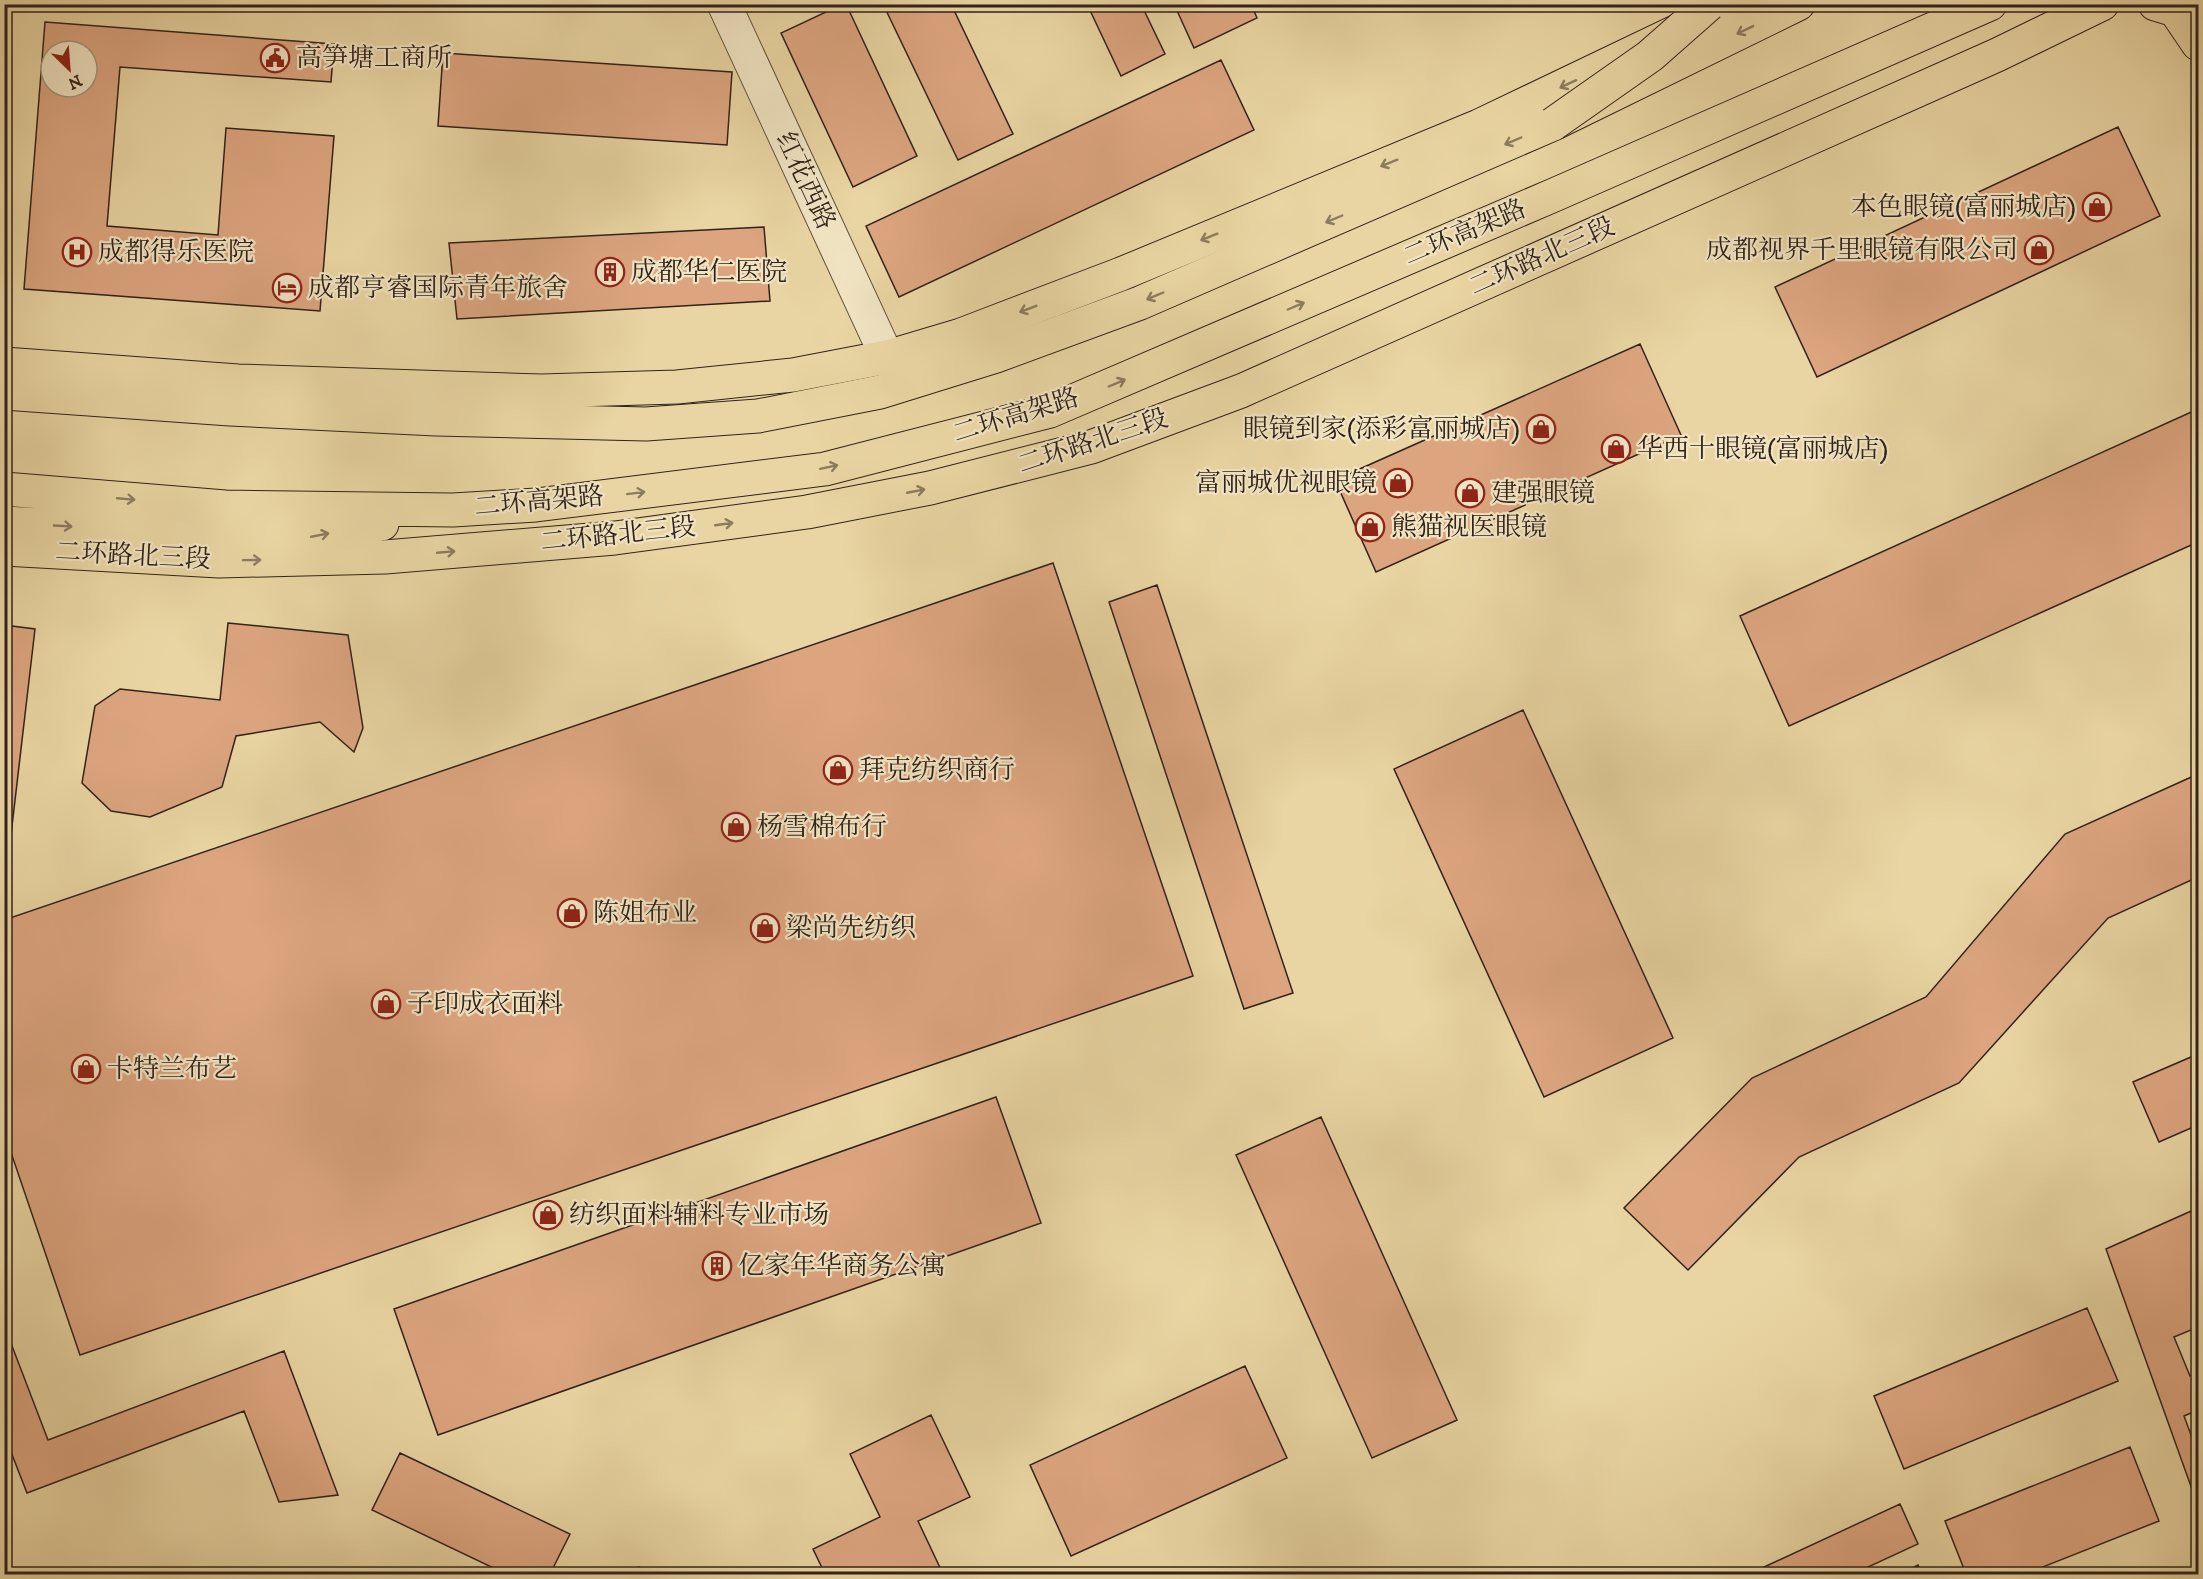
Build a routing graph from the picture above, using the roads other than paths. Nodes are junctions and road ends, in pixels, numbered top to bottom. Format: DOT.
graph roads {
  1 [pos="724,4"];
  2 [pos="1709,4"];
  3 [pos="1734,4"];
  4 [pos="1798,4"];
  5 [pos="1990,4"];
  6 [pos="2102,4"];
  7 [pos="2155,4"];
  8 [pos="2199,44"];
  9 [pos="1553,124"];
  10 [pos="886,357"];
  11 [pos="4,364"];
  12 [pos="4,393"];
  13 [pos="4,489"];
  14 [pos="453,510"];
  15 [pos="4,523"];
  16 [pos="4,549"];
  1 -- 10 [label="street, 红花西路"];
  2 -- 9 [label="main road, bridge"];
  3 -- 10 [label="main road, one-way"];
  4 -- 9 [label="main road, one-way, bridge"];
  14 -- 5 [label="main road, 二环高架路, one-way"];
  16 -- 6 [label="main road, 二环路北三段, one-way"];
  7 -- 8 [label="main road"];
  9 -- 12 [label="main road, one-way"];
  10 -- 11 [label="main road"];
  13 -- 14 [label="main road, 二环高架路, one-way"];
  15 -- 14 [label="main road, one-way"];
}
